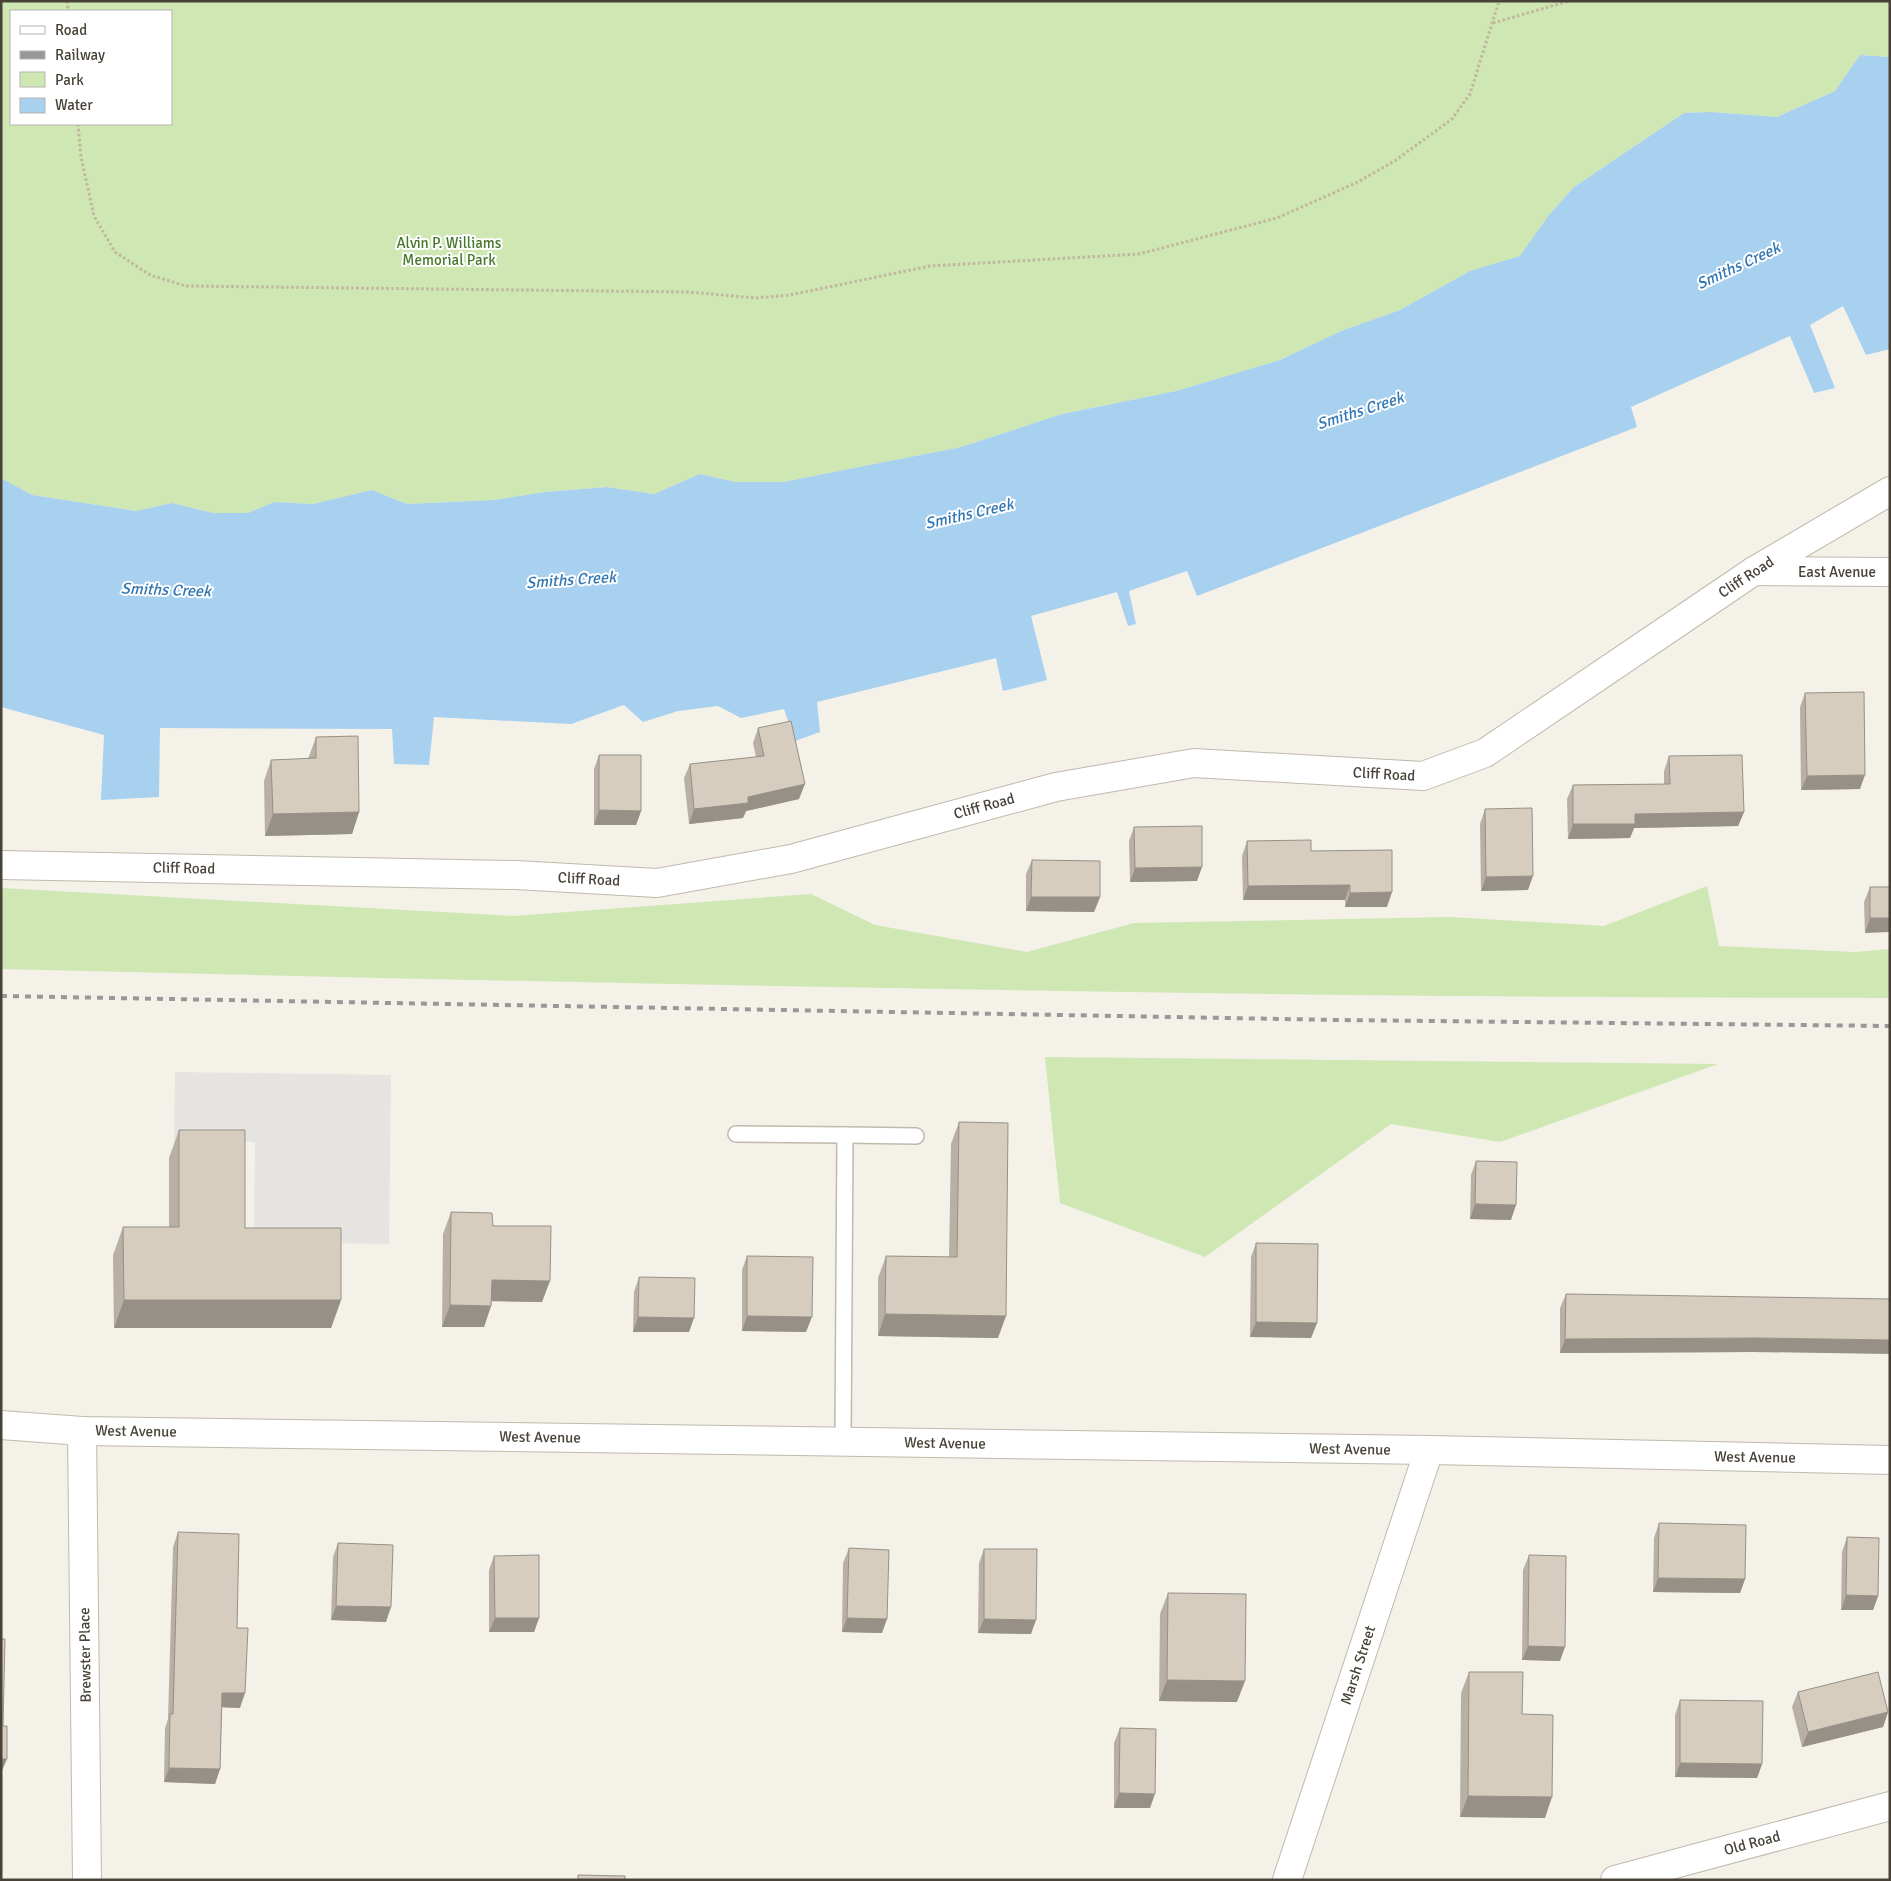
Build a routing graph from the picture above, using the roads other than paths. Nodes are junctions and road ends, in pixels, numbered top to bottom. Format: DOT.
graph roads {
  1 [pos="1890,490"];
  2 [pos="1754,571"];
  3 [pos="1890,572"];
  4 [pos="1,865"];
  5 [pos="736,1134"];
  6 [pos="845,1135"];
  7 [pos="916,1136"];
  8 [pos="1,1425"];
  9 [pos="82,1431"];
  10 [pos="843,1442"];
  11 [pos="1429,1450"];
  12 [pos="1890,1460"];
  13 [pos="1890,1806"];
  14 [pos="87,1880"];
  15 [pos="1286,1880"];
  16 [pos="1615,1880"];
  1 -- 2 [label="street, Cliff Road"];
  2 -- 3 [label="street, East Avenue"];
  2 -- 4 [label="street, Cliff Road"];
  5 -- 6 [label="lane"];
  6 -- 7 [label="lane"];
  6 -- 10 [label="lane"];
  8 -- 9 [label="street, West Avenue"];
  9 -- 10 [label="street, West Avenue"];
  9 -- 14 [label="street, Brewster Place"];
  10 -- 11 [label="street, West Avenue"];
  11 -- 12 [label="street, West Avenue"];
  11 -- 15 [label="street, Marsh Street"];
  13 -- 16 [label="street, Old Road"];
}
